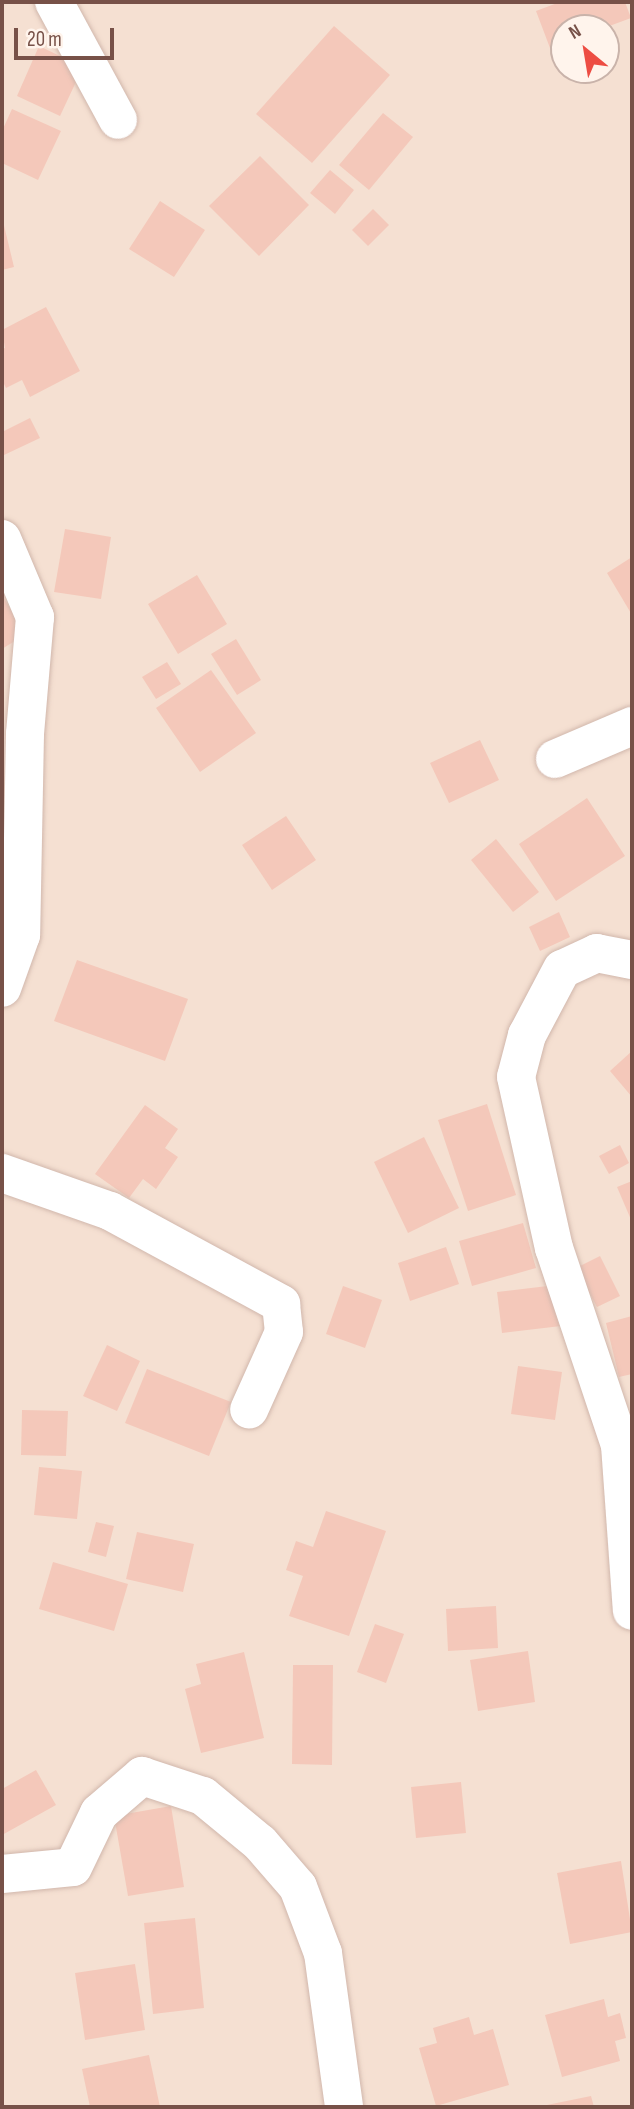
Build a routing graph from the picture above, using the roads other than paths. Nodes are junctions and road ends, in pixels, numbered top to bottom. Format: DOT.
graph roads {
  1 [pos="54,2"];
  2 [pos="118,120"];
  3 [pos="2,539"];
  4 [pos="632,726"];
  5 [pos="13,746"];
  6 [pos="555,759"];
  7 [pos="632,960"];
  8 [pos="2,988"];
  9 [pos="2,1173"];
  10 [pos="249,1410"];
  11 [pos="632,1611"];
  12 [pos="2,1874"];
  13 [pos="344,2107"];
  1 -- 2 [label="street"];
  3 -- 5 [label="street"];
  4 -- 6 [label="street"];
  5 -- 8 [label="street"];
  7 -- 11 [label="street"];
  9 -- 10 [label="street"];
  12 -- 13 [label="street"];
}
